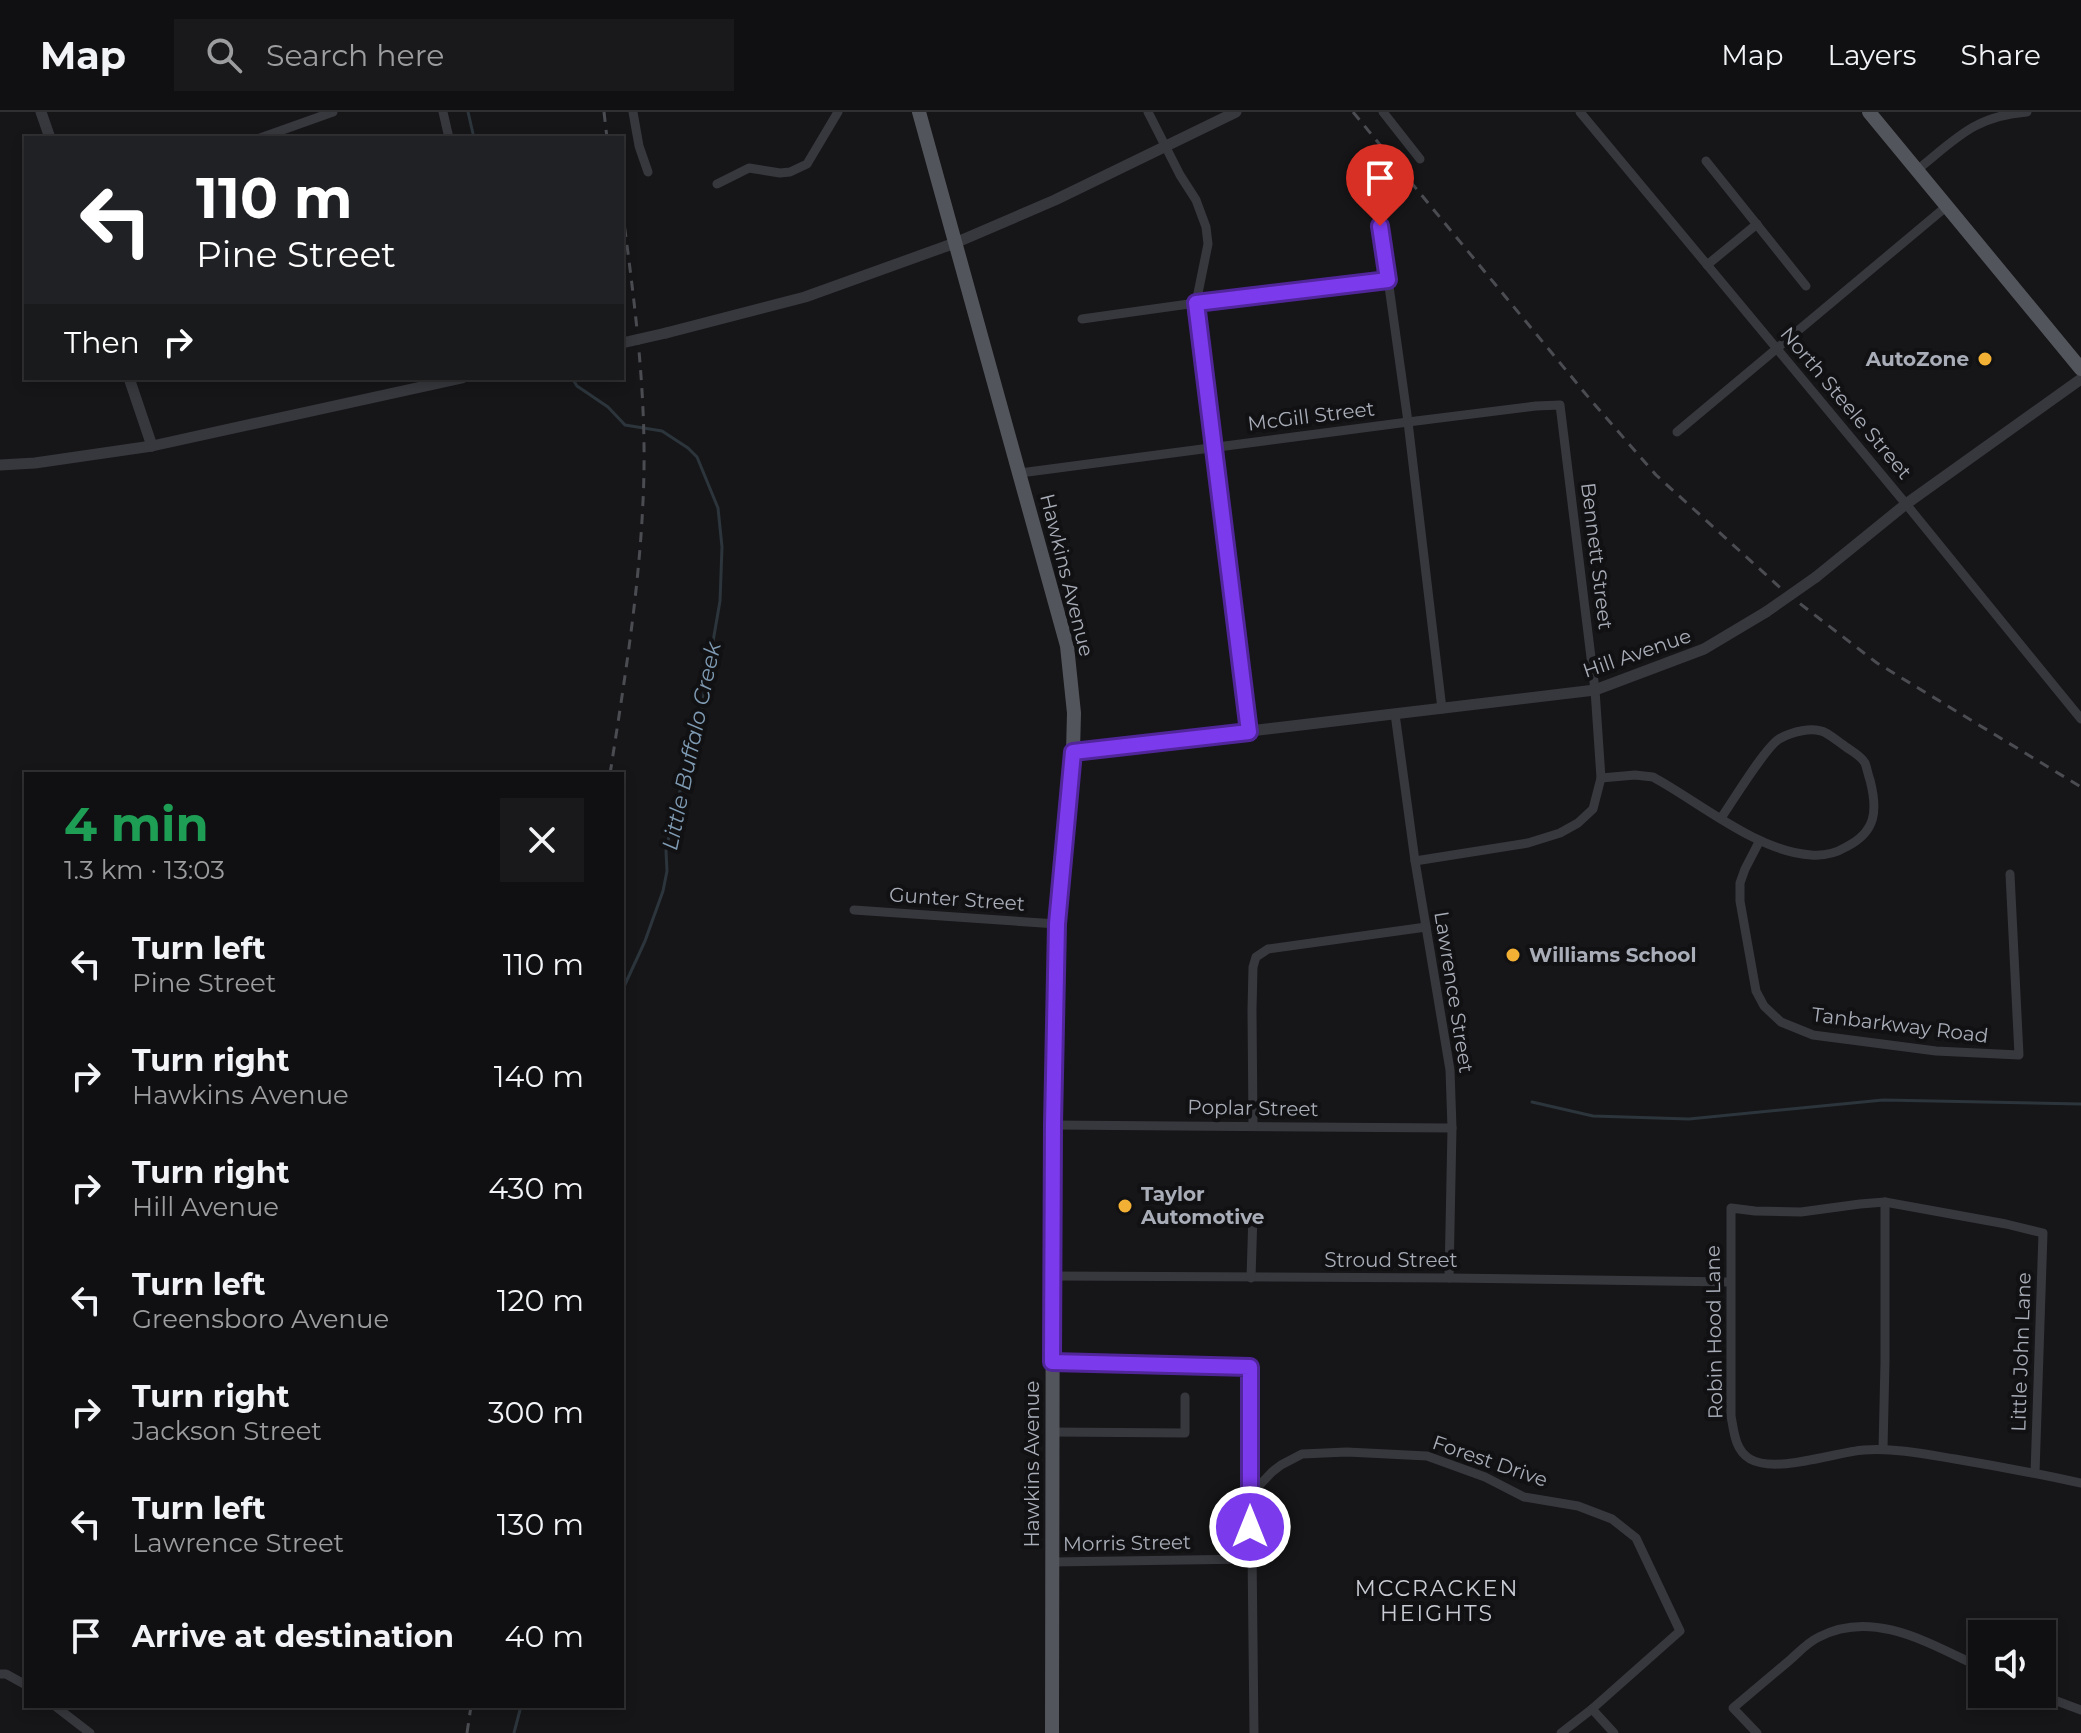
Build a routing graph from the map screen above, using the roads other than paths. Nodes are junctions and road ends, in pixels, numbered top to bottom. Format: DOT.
graph roads {
  1 [pos="41,112"];
  2 [pos="333,112"];
  3 [pos="443,112"];
  4 [pos="633,112"];
  5 [pos="838,112"];
  6 [pos="919,112"];
  7 [pos="1148,112"];
  8 [pos="1236,112"];
  9 [pos="1383,112"];
  10 [pos="1580,112"];
  11 [pos="1869,112"];
  12 [pos="2027,112"];
  13 [pos="49,136"];
  14 [pos="266,136"];
  15 [pos="449,136"];
  16 [pos="1164,146"];
  17 [pos="1420,159"];
  18 [pos="1706,161"];
  19 [pos="1917,170"];
  20 [pos="648,172"];
  21 [pos="1373,172"];
  22 [pos="717,184"];
  23 [pos="1947,206"];
  24 [pos="1757,224"];
  25 [pos="955,243"];
  26 [pos="1707,265"];
  27 [pos="1388,280"];
  28 [pos="1806,286"];
  29 [pos="1196,303"];
  30 [pos="1082,319"];
  31 [pos="624,343"];
  32 [pos="1777,348"];
  33 [pos="2081,369"];
  34 [pos="2081,379"];
  35 [pos="130,380"];
  36 [pos="453,380"];
  37 [pos="1560,405"];
  38 [pos="1408,422"];
  39 [pos="1677,432"];
  40 [pos="152,446"];
  41 [pos="1212,447"];
  42 [pos="0,465"];
  43 [pos="1020,473"];
  44 [pos="1906,504"];
  45 [pos="1595,690"];
  46 [pos="1442,709"];
  47 [pos="1395,714"];
  48 [pos="2081,719"];
  49 [pos="1249,732"];
  50 [pos="1073,752"];
  51 [pos="1601,778"];
  52 [pos="1721,818"];
  53 [pos="1759,842"];
  54 [pos="1415,861"];
  55 [pos="2010,874"];
  56 [pos="854,910"];
  57 [pos="1057,924"];
  58 [pos="1426,927"];
  59 [pos="1053,1125"];
  60 [pos="1253,1126"];
  61 [pos="1452,1128"];
  62 [pos="1885,1202"];
  63 [pos="1253,1214"];
  64 [pos="1052,1276"];
  65 [pos="1251,1278"];
  66 [pos="1449,1278"];
  67 [pos="1730,1282"];
  68 [pos="1052,1362"];
  69 [pos="1185,1397"];
  70 [pos="1052,1432"];
  71 [pos="1883,1449"];
  72 [pos="2035,1473"];
  73 [pos="2081,1483"];
  74 [pos="1250,1495"];
  75 [pos="1251,1559"];
  76 [pos="1052,1562"];
  77 [pos="1968,1661"];
  78 [pos="0,1674"];
  79 [pos="24,1684"];
  80 [pos="2056,1701"];
  81 [pos="58,1708"];
  82 [pos="1592,1709"];
  83 [pos="2081,1710"];
  84 [pos="90,1733"];
  85 [pos="1052,1733"];
  86 [pos="1254,1733"];
  87 [pos="1561,1733"];
  88 [pos="1614,1733"];
  89 [pos="1757,1733"];
  1 -- 13 [label="street"];
  2 -- 14 [label="street"];
  3 -- 15 [label="street"];
  4 -- 20 [label="street"];
  5 -- 22 [label="street"];
  6 -- 25 [label="main road, Hawkins Avenue"];
  7 -- 16 [label="street"];
  8 -- 16 [label="street"];
  9 -- 17 [label="street"];
  10 -- 26 [label="street, North Steele Street"];
  11 -- 19 [label="main road"];
  12 -- 19 [label="street"];
  16 -- 25 [label="street"];
  16 -- 29 [label="street"];
  18 -- 24 [label="street"];
  19 -- 23 [label="main road"];
  21 -- 27 [label="street"];
  23 -- 32 [label="street"];
  23 -- 33 [label="main road"];
  24 -- 26 [label="street"];
  24 -- 28 [label="street"];
  25 -- 31 [label="street, bridge"];
  25 -- 43 [label="main road, Hawkins Avenue"];
  26 -- 32 [label="street, North Steele Street"];
  27 -- 29 [label="street"];
  27 -- 38 [label="street"];
  29 -- 30 [label="street"];
  29 -- 41 [label="street"];
  32 -- 39 [label="street"];
  32 -- 44 [label="street, North Steele Street"];
  34 -- 44 [label="street, Hill Avenue"];
  35 -- 40 [label="street"];
  36 -- 40 [label="street"];
  37 -- 38 [label="street, McGill Street"];
  37 -- 45 [label="street, Bennett Street"];
  38 -- 41 [label="street, McGill Street"];
  38 -- 46 [label="street"];
  40 -- 42 [label="street"];
  41 -- 43 [label="street, McGill Street"];
  41 -- 49 [label="street"];
  43 -- 50 [label="main road, Hawkins Avenue"];
  44 -- 45 [label="street, Hill Avenue, bridge"];
  44 -- 48 [label="street, North Steele Street"];
  45 -- 46 [label="street, Hill Avenue"];
  45 -- 51 [label="street, Bennett Street"];
  46 -- 47 [label="street, Hill Avenue"];
  47 -- 49 [label="street, Hill Avenue"];
  47 -- 54 [label="street, Lawrence Street"];
  49 -- 50 [label="street, Hill Avenue"];
  50 -- 57 [label="main road, Hawkins Avenue"];
  51 -- 52 [label="street"];
  51 -- 54 [label="street, Bennett Street"];
  52 -- 53 [label="street"];
  52 -- 53 [label="street"];
  53 -- 55 [label="street, Tanbarkway Road"];
  54 -- 58 [label="street, Lawrence Street"];
  56 -- 57 [label="street, Gunter Street"];
  57 -- 59 [label="main road, Hawkins Avenue"];
  58 -- 60 [label="street"];
  58 -- 61 [label="street, Lawrence Street"];
  59 -- 60 [label="street, Poplar Street"];
  59 -- 64 [label="main road, Hawkins Avenue"];
  60 -- 61 [label="street, Poplar Street"];
  61 -- 66 [label="street, Lawrence Street"];
  62 -- 67 [label="street, Robin Hood Lane"];
  62 -- 71 [label="street"];
  62 -- 72 [label="street, Little John Lane"];
  63 -- 65 [label="street"];
  64 -- 65 [label="street, Stroud Street"];
  64 -- 68 [label="main road, Hawkins Avenue"];
  65 -- 66 [label="street, Stroud Street"];
  66 -- 67 [label="street, Stroud Street"];
  67 -- 71 [label="street, Robin Hood Lane"];
  68 -- 70 [label="main road, Hawkins Avenue"];
  68 -- 74 [label="street"];
  69 -- 70 [label="street"];
  70 -- 76 [label="main road, Hawkins Avenue"];
  71 -- 72 [label="street, Robin Hood Lane"];
  72 -- 73 [label="street, Robin Hood Lane"];
  74 -- 75 [label="street"];
  74 -- 82 [label="street, Forest Drive"];
  75 -- 76 [label="street, Morris Street"];
  75 -- 86 [label="street"];
  76 -- 85 [label="main road, Hawkins Avenue"];
  77 -- 89 [label="street"];
  78 -- 79 [label="street"];
  80 -- 83 [label="street"];
  81 -- 84 [label="street"];
  82 -- 87 [label="street"];
  82 -- 88 [label="street"];
}
